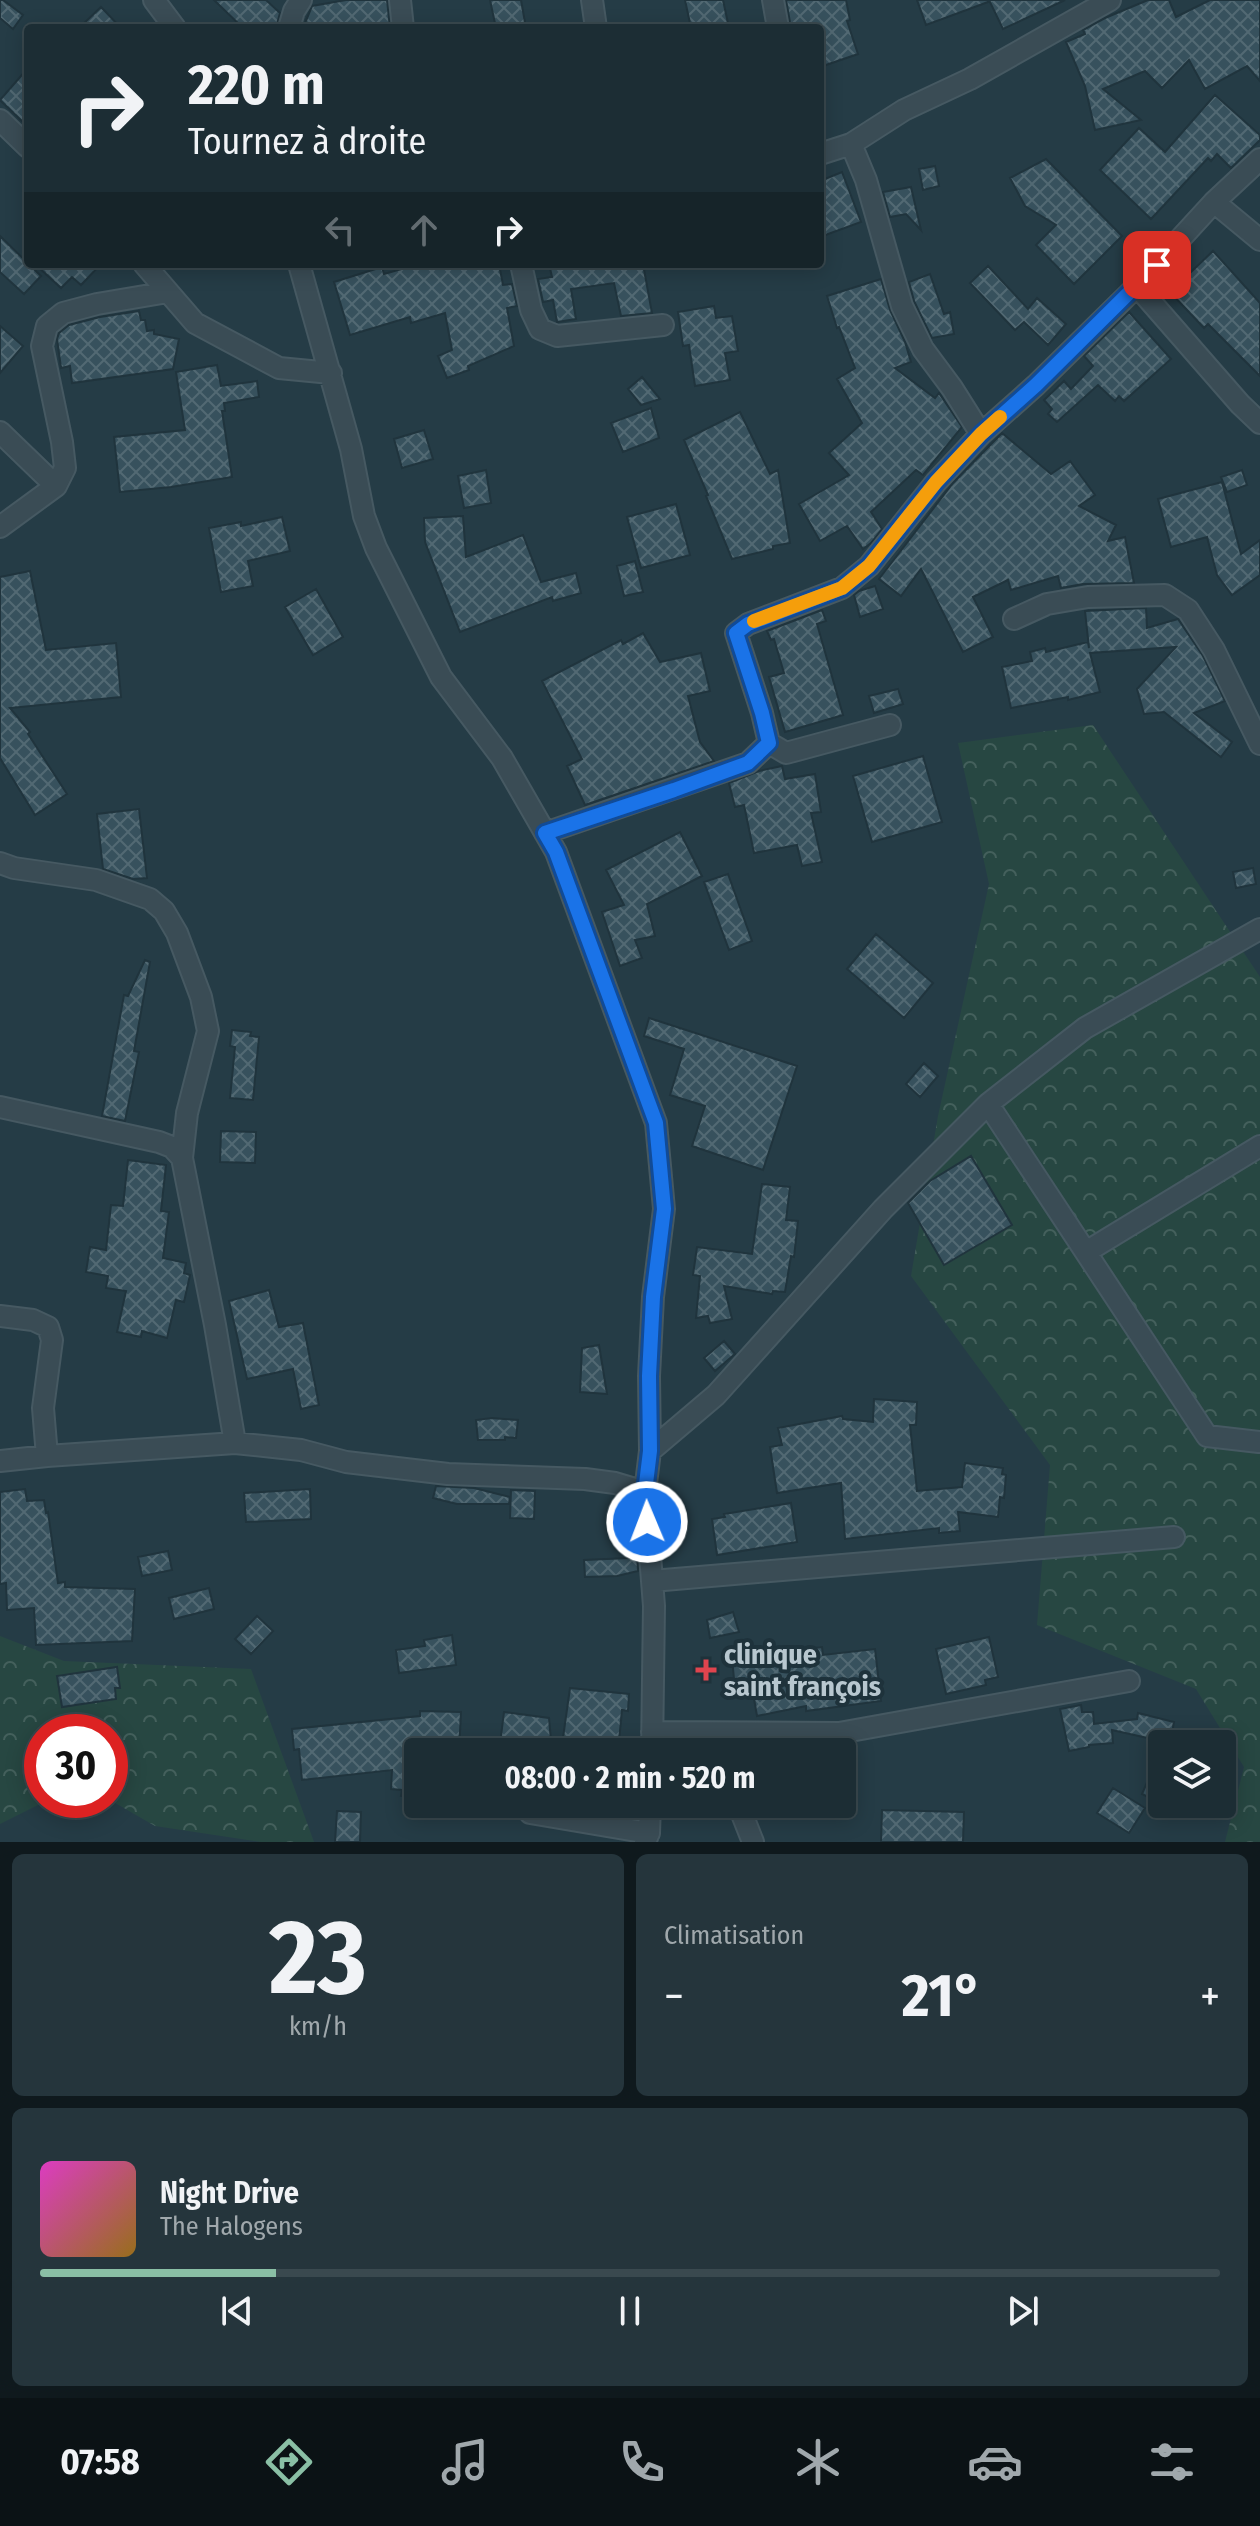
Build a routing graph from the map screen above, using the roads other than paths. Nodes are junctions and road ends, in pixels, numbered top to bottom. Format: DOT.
graph roads {
  1 [pos="154,0"];
  2 [pos="301,0"];
  3 [pos="400,0"];
  4 [pos="592,0"];
  5 [pos="773,0"];
  6 [pos="1110,0"];
  7 [pos="172,24"];
  8 [pos="290,24"];
  9 [pos="403,24"];
  10 [pos="595,24"];
  11 [pos="777,24"];
  12 [pos="0,120"];
  13 [pos="24,143"];
  14 [pos="851,144"];
  15 [pos="824,149"];
  16 [pos="1260,159"];
  17 [pos="1214,202"];
  18 [pos="1260,240"];
  19 [pos="147,268"];
  20 [pos="300,268"];
  21 [pos="522,268"];
  22 [pos="1137,286"];
  23 [pos="168,292"];
  24 [pos="663,325"];
  25 [pos="331,373"];
  26 [pos="1260,423"];
  27 [pos="0,432"];
  28 [pos="981,434"];
  29 [pos="56,486"];
  30 [pos="0,527"];
  31 [pos="1014,619"];
  32 [pos="890,725"];
  33 [pos="769,743"];
  34 [pos="1260,744"];
  35 [pos="545,833"];
  36 [pos="0,863"];
  37 [pos="1260,929"];
  38 [pos="988,1104"];
  39 [pos="0,1107"];
  40 [pos="1260,1146"];
  41 [pos="182,1158"];
  42 [pos="1086,1252"];
  43 [pos="0,1316"];
  44 [pos="1259,1442"];
  45 [pos="235,1443"];
  46 [pos="650,1451"];
  47 [pos="47,1456"];
  48 [pos="0,1461"];
  49 [pos="645,1492"];
  50 [pos="1174,1537"];
  51 [pos="652,1581"];
  52 [pos="1129,1681"];
  53 [pos="652,1738"];
  54 [pos="769,1738"];
  55 [pos="554,1818"];
  56 [pos="744,1818"];
  57 [pos="647,1837"];
  58 [pos="753,1842"];
  1 -- 7 [label="street"];
  2 -- 8 [label="street"];
  3 -- 9 [label="street"];
  4 -- 10 [label="street"];
  5 -- 11 [label="street"];
  6 -- 14 [label="street"];
  12 -- 13 [label="street"];
  14 -- 15 [label="street"];
  14 -- 28 [label="street"];
  16 -- 17 [label="street"];
  17 -- 18 [label="street"];
  17 -- 22 [label="street"];
  19 -- 23 [label="street"];
  20 -- 25 [label="street"];
  21 -- 24 [label="street"];
  22 -- 26 [label="street"];
  22 -- 28 [label="street"];
  23 -- 25 [label="street"];
  23 -- 29 [label="street"];
  25 -- 35 [label="street"];
  27 -- 29 [label="street"];
  28 -- 33 [label="street"];
  29 -- 30 [label="street"];
  31 -- 34 [label="street"];
  32 -- 33 [label="street"];
  33 -- 35 [label="street"];
  35 -- 46 [label="street"];
  36 -- 41 [label="street"];
  37 -- 38 [label="street"];
  38 -- 42 [label="street"];
  38 -- 46 [label="street"];
  39 -- 41 [label="street"];
  40 -- 42 [label="street"];
  41 -- 45 [label="street"];
  42 -- 44 [label="street"];
  43 -- 47 [label="street"];
  45 -- 47 [label="street"];
  45 -- 49 [label="street"];
  46 -- 49 [label="street"];
  47 -- 48 [label="street"];
  49 -- 51 [label="street"];
  50 -- 51 [label="street"];
  51 -- 53 [label="street"];
  52 -- 54 [label="street"];
  55 -- 57 [label="street"];
  56 -- 58 [label="street"];
}
